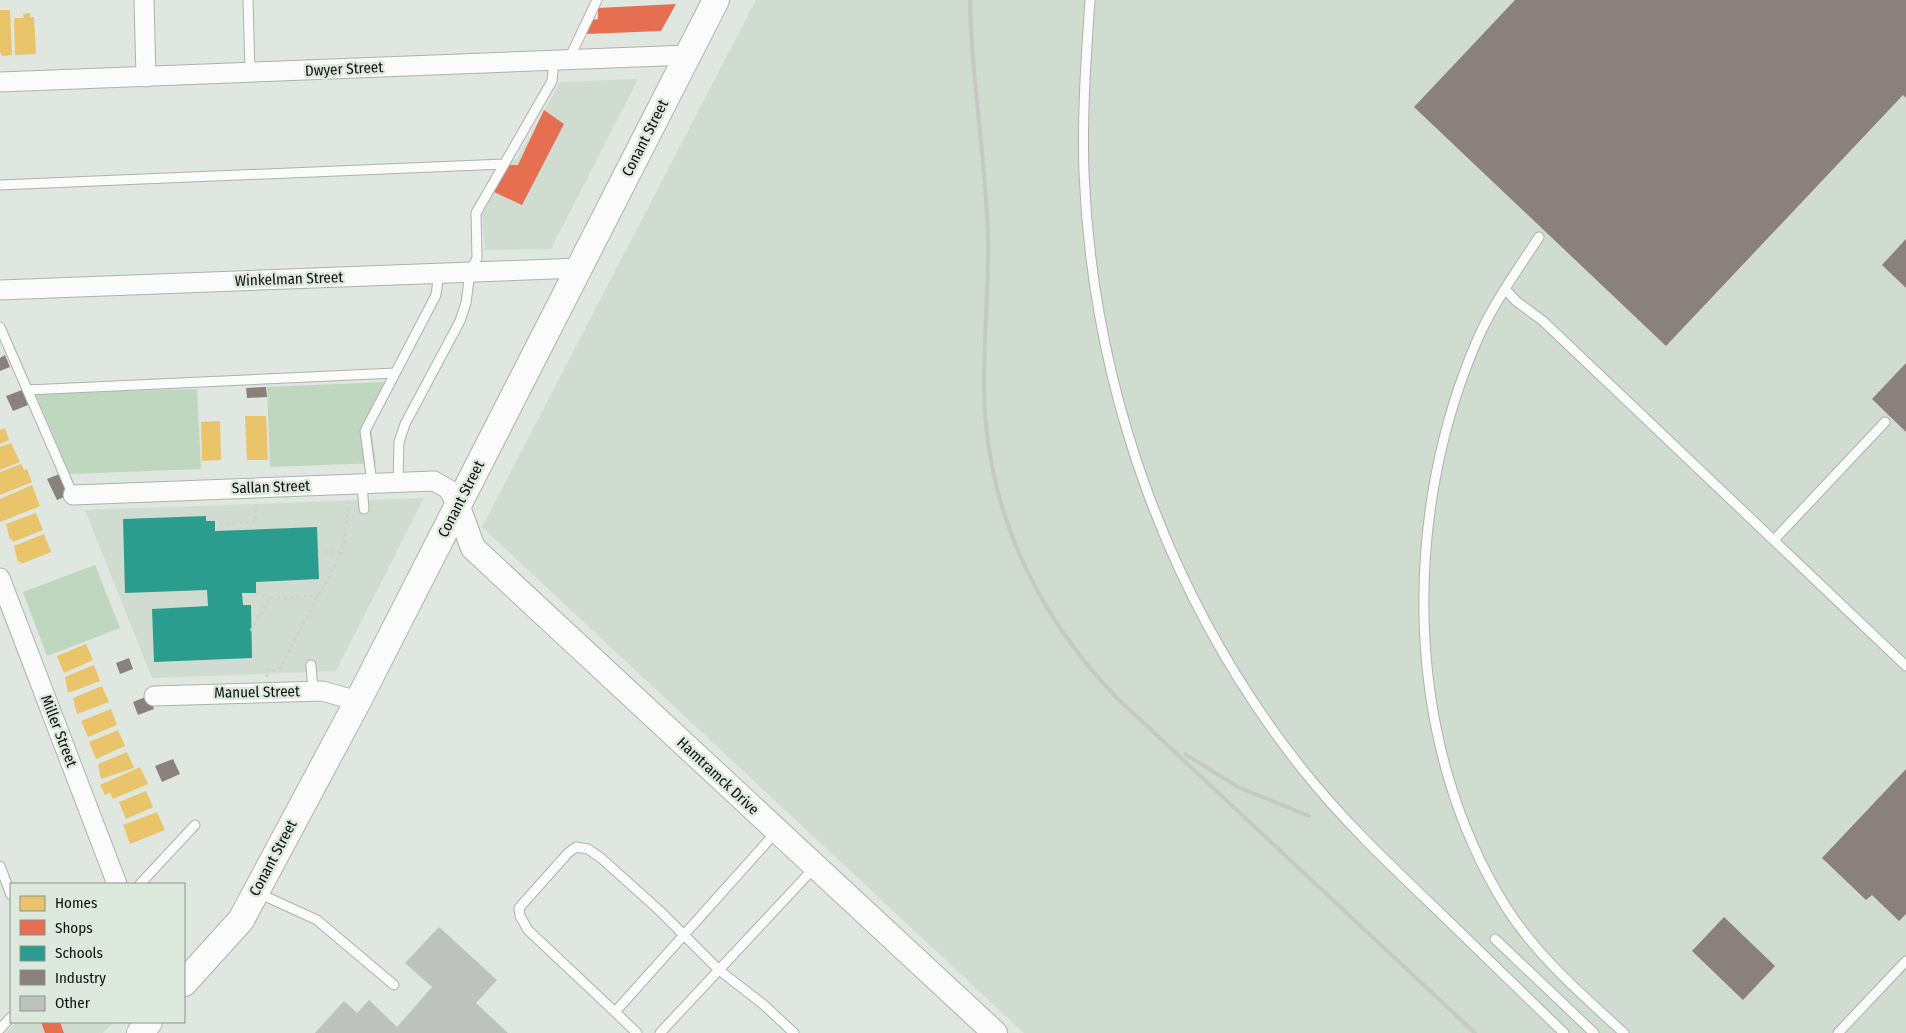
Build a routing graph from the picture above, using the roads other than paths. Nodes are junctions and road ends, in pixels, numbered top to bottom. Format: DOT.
graph roads {
  1 [pos="144,0"];
  2 [pos="248,0"];
  3 [pos="597,0"];
  4 [pos="716,0"];
  5 [pos="1090,0"];
  6 [pos="688,55"];
  7 [pos="561,60"];
  8 [pos="250,73"];
  9 [pos="146,77"];
  10 [pos="0,82"];
  11 [pos="504,164"];
  12 [pos="0,185"];
  13 [pos="1539,237"];
  14 [pos="579,268"];
  15 [pos="470,272"];
  16 [pos="439,274"];
  17 [pos="1505,289"];
  18 [pos="0,290"];
  19 [pos="0,327"];
  20 [pos="395,373"];
  21 [pos="27,390"];
  22 [pos="1886,422"];
  23 [pos="398,482"];
  24 [pos="367,483"];
  25 [pos="73,495"];
  26 [pos="458,506"];
  27 [pos="364,509"];
  28 [pos="1774,540"];
  29 [pos="0,578"];
  30 [pos="311,666"];
  31 [pos="1906,666"];
  32 [pos="312,691"];
  33 [pos="154,696"];
  34 [pos="358,702"];
  35 [pos="196,824"];
  36 [pos="777,831"];
  37 [pos="0,866"];
  38 [pos="816,866"];
  39 [pos="117,883"];
  40 [pos="141,883"];
  41 [pos="10,892"];
  42 [pos="255,892"];
  43 [pos="684,936"];
  44 [pos="1495,939"];
  45 [pos="1906,961"];
  46 [pos="719,970"];
  47 [pos="185,982"];
  48 [pos="394,984"];
  49 [pos="615,1012"];
  50 [pos="10,1018"];
  51 [pos="148,1023"];
  52 [pos="0,1029"];
  53 [pos="140,1033"];
  54 [pos="637,1033"];
  55 [pos="660,1033"];
  56 [pos="794,1033"];
  57 [pos="995,1033"];
  58 [pos="1564,1033"];
  59 [pos="1594,1033"];
  60 [pos="1624,1033"];
  61 [pos="1838,1033"];
  1 -- 9 [label="street"];
  2 -- 8 [label="lane"];
  3 -- 7 [label="lane"];
  4 -- 6 [label="main road, Conant Street"];
  5 -- 58 [label="lane"];
  6 -- 7 [label="street, Dwyer Street"];
  6 -- 14 [label="main road, Conant Street"];
  7 -- 8 [label="street, Dwyer Street"];
  7 -- 11 [label="lane"];
  8 -- 9 [label="street, Dwyer Street"];
  9 -- 10 [label="street, Dwyer Street"];
  11 -- 12 [label="lane"];
  11 -- 15 [label="lane"];
  13 -- 17 [label="lane"];
  14 -- 15 [label="street, Winkelman Street"];
  14 -- 26 [label="main road, Conant Street"];
  15 -- 16 [label="street, Winkelman Street"];
  15 -- 23 [label="lane"];
  16 -- 18 [label="street, Winkelman Street"];
  16 -- 20 [label="lane"];
  17 -- 28 [label="lane"];
  17 -- 60 [label="lane"];
  19 -- 21 [label="lane"];
  20 -- 21 [label="lane"];
  20 -- 24 [label="lane"];
  21 -- 25 [label="lane"];
  22 -- 28 [label="lane"];
  23 -- 24 [label="street, Sallan Street"];
  23 -- 26 [label="street, Sallan Street"];
  24 -- 25 [label="street, Sallan Street"];
  24 -- 27 [label="lane"];
  26 -- 34 [label="main road, Conant Street"];
  26 -- 36 [label="street, Hamtramck Drive"];
  28 -- 31 [label="lane"];
  29 -- 39 [label="street, Miller Street"];
  30 -- 32 [label="lane"];
  32 -- 33 [label="street, Manuel Street"];
  32 -- 34 [label="street, Manuel Street"];
  34 -- 42 [label="main road, Conant Street"];
  35 -- 40 [label="lane"];
  36 -- 38 [label="street, Hamtramck Drive"];
  36 -- 43 [label="lane"];
  37 -- 41 [label="lane"];
  38 -- 46 [label="lane"];
  38 -- 57 [label="street, Hamtramck Drive"];
  42 -- 47 [label="main road, Conant Street"];
  42 -- 48 [label="lane"];
  43 -- 46 [label="lane"];
  43 -- 49 [label="lane"];
  43 -- 49 [label="lane"];
  44 -- 59 [label="lane"];
  45 -- 61 [label="lane"];
  46 -- 55 [label="lane"];
  46 -- 56 [label="lane"];
  49 -- 54 [label="lane"];
  50 -- 52 [label="lane"];
  51 -- 53 [label="main road"];
}
